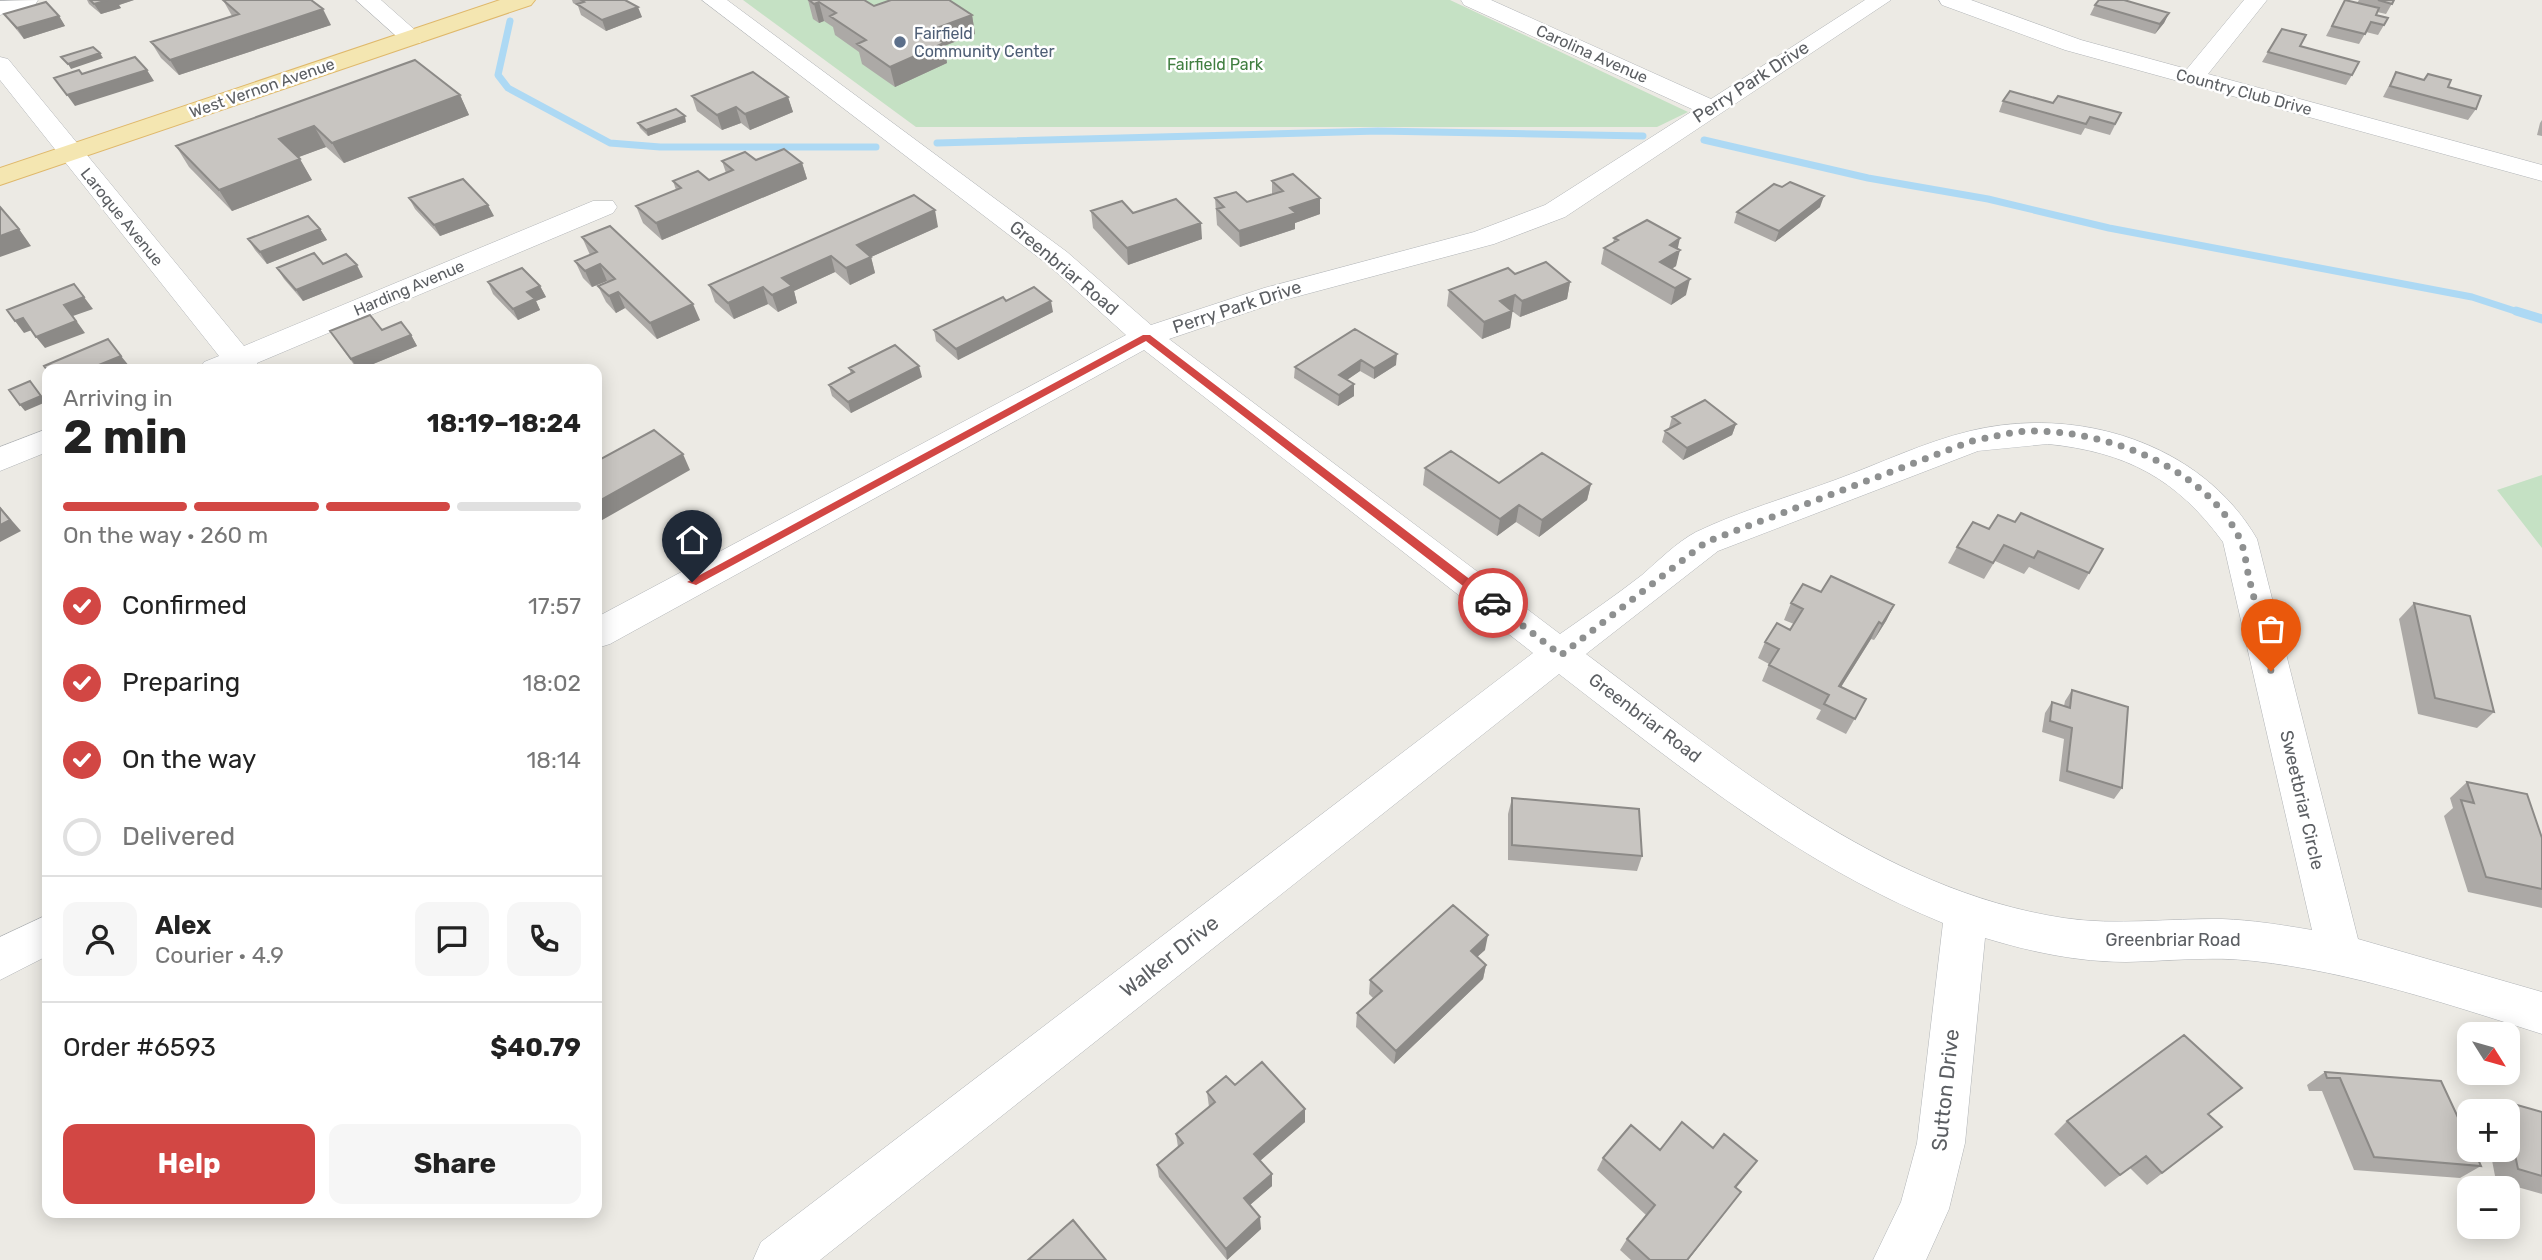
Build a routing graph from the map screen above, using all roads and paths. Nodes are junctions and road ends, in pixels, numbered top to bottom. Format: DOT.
graph roads {
  1 [pos="27,0"];
  2 [pos="367,0"];
  3 [pos="523,0"];
  4 [pos="713,0"];
  5 [pos="1472,0"];
  6 [pos="1880,0"];
  7 [pos="1950,0"];
  8 [pos="2256,0"];
  9 [pos="0,8"];
  10 [pos="412,38"];
  11 [pos="0,64"];
  12 [pos="2192,78"];
  13 [pos="1711,108"];
  14 [pos="71,153"];
  15 [pos="2542,173"];
  16 [pos="0,177"];
  17 [pos="603,207"];
  18 [pos="1146,337"];
  19 [pos="231,364"];
  20 [pos="238,364"];
  21 [pos="42,442"];
  22 [pos="0,460"];
  23 [pos="602,631"];
  24 [pos="1561,655"];
  25 [pos="1966,912"];
  26 [pos="42,937"];
  27 [pos="2340,957"];
  28 [pos="0,960"];
  29 [pos="2542,1013"];
  30 [pos="779,1260"];
  31 [pos="1899,1260"];
  1 -- 9 [label="street"];
  2 -- 10 [label="street"];
  3 -- 10 [label="main road, West Vernon Avenue"];
  4 -- 18 [label="street, Greenbriar Road"];
  5 -- 13 [label="street, Carolina Avenue"];
  6 -- 13 [label="street, Perry Park Drive"];
  7 -- 12 [label="street, Country Club Drive"];
  8 -- 12 [label="street"];
  10 -- 14 [label="main road, West Vernon Avenue"];
  11 -- 14 [label="street, Laroque Avenue"];
  12 -- 15 [label="street, Country Club Drive"];
  13 -- 18 [label="street, Perry Park Drive"];
  14 -- 16 [label="main road, West Vernon Avenue"];
  14 -- 19 [label="street, Laroque Avenue"];
  17 -- 20 [label="street, Harding Avenue"];
  18 -- 23 [label="street, Perry Park Drive"];
  18 -- 24 [label="street, Greenbriar Road"];
  21 -- 22 [label="street"];
  24 -- 25 [label="street, Greenbriar Road"];
  24 -- 27 [label="street, Sweetbriar Circle"];
  24 -- 30 [label="street, Walker Drive"];
  25 -- 27 [label="street, Greenbriar Road"];
  25 -- 31 [label="street, Sutton Drive"];
  26 -- 28 [label="street"];
  27 -- 29 [label="street, Greenbriar Road"];
}
